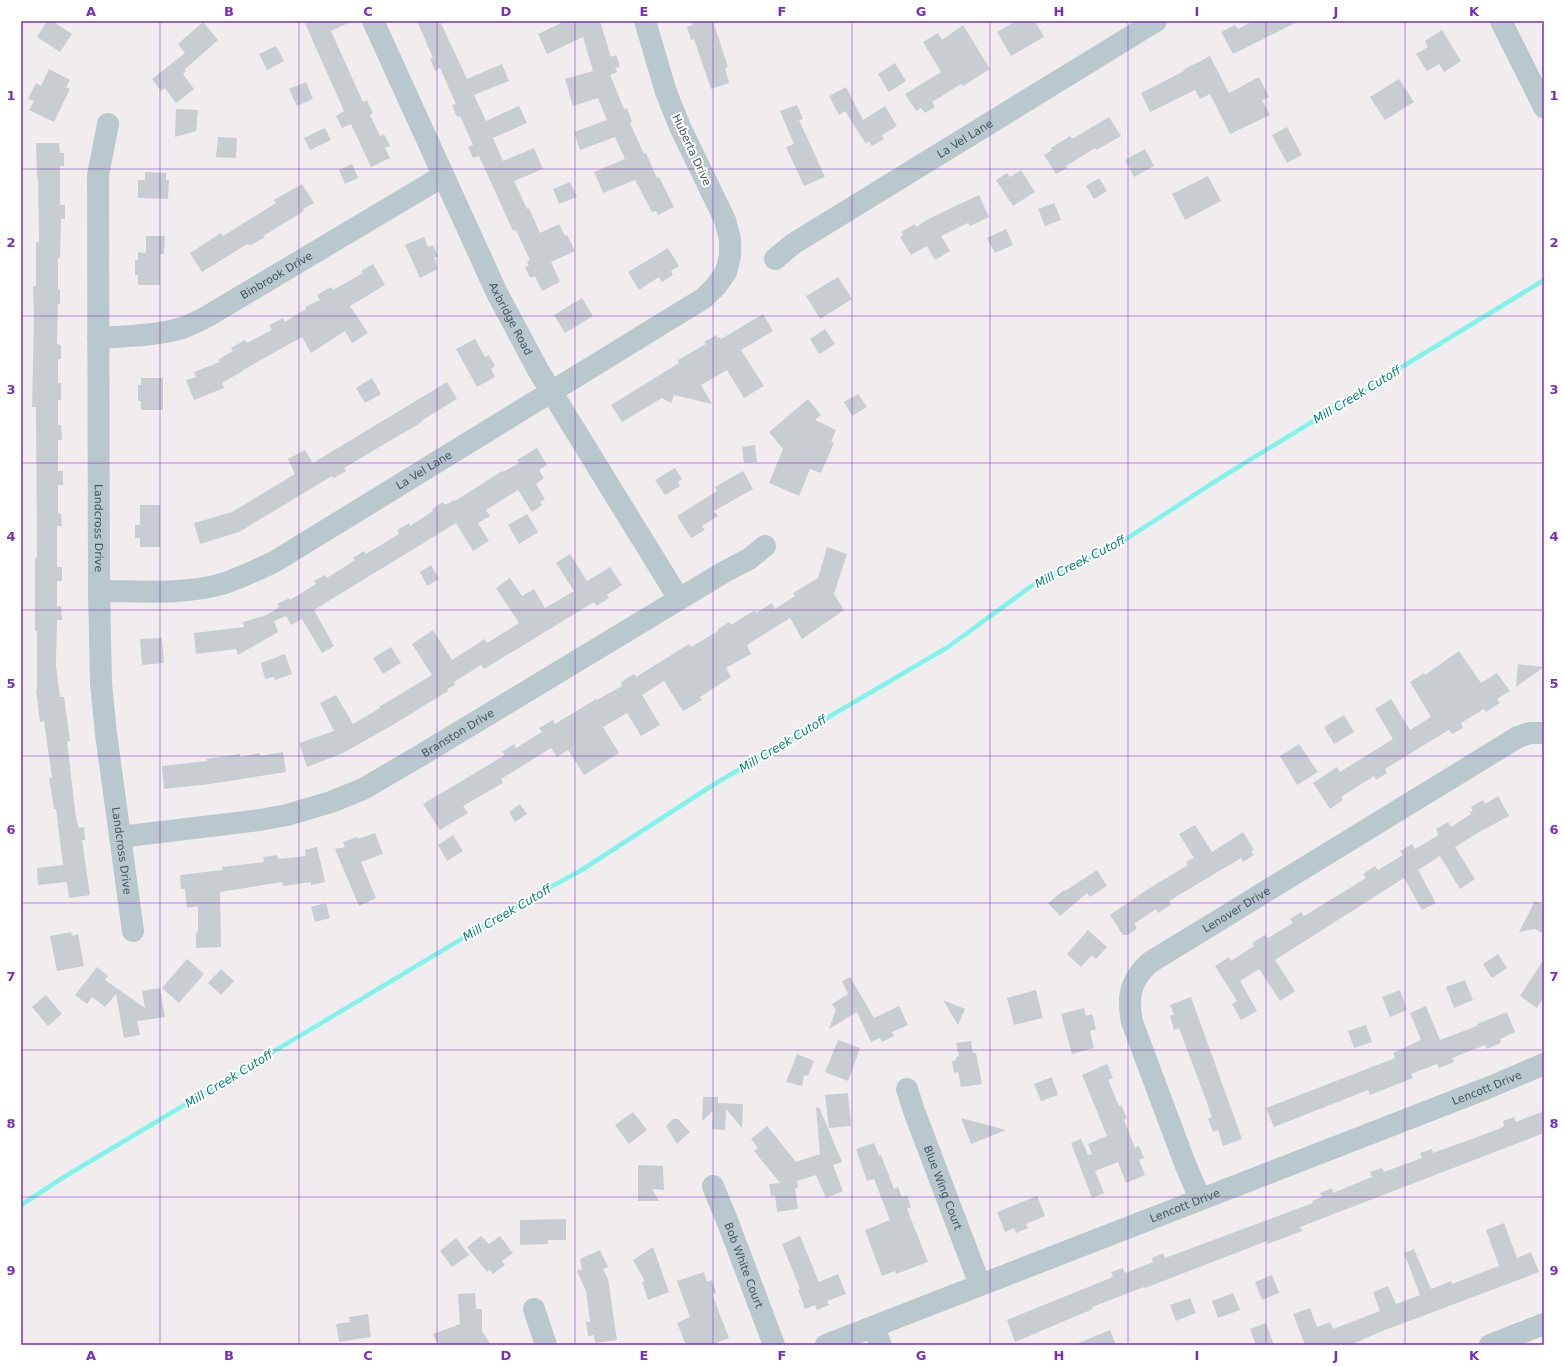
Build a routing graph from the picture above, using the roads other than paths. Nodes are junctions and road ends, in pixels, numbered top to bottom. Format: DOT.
graph roads {
  1 [pos="373,21"];
  2 [pos="645,21"];
  3 [pos="1156,21"];
  4 [pos="1501,21"];
  5 [pos="1544,108"];
  6 [pos="108,124"];
  7 [pos="443,176"];
  8 [pos="775,259"];
  9 [pos="722,277"];
  10 [pos="98,338"];
  11 [pos="552,391"];
  12 [pos="765,546"];
  13 [pos="99,591"];
  14 [pos="679,599"];
  15 [pos="1544,733"];
  16 [pos="120,838"];
  17 [pos="133,931"];
  18 [pos="1544,1064"];
  19 [pos="907,1089"];
  20 [pos="713,1186"];
  21 [pos="1200,1199"];
  22 [pos="980,1285"];
  23 [pos="534,1309"];
  24 [pos="1544,1324"];
  25 [pos="877,1336"];
  26 [pos="546,1345"];
  27 [pos="774,1345"];
  28 [pos="826,1345"];
  29 [pos="1490,1345"];
  1 -- 7 [label="street, Axbridge Road"];
  2 -- 9 [label="street, Huberta Drive"];
  3 -- 8 [label="street, La Vel Lane"];
  4 -- 5 [label="street"];
  6 -- 10 [label="street, Landcross Drive"];
  7 -- 10 [label="street, Binbrook Drive"];
  7 -- 11 [label="street, Axbridge Road"];
  9 -- 11 [label="street, La Vel Lane"];
  10 -- 13 [label="street, Landcross Drive"];
  11 -- 13 [label="street, La Vel Lane"];
  11 -- 14 [label="street, Axbridge Road"];
  12 -- 14 [label="street, Branston Drive"];
  13 -- 16 [label="street, Landcross Drive"];
  14 -- 16 [label="street, Branston Drive"];
  15 -- 21 [label="street, Lenover Drive"];
  16 -- 17 [label="street, Landcross Drive"];
  18 -- 21 [label="street, Lencott Drive"];
  19 -- 22 [label="street, Blue Wing Court"];
  20 -- 27 [label="street, Bob White Court"];
  21 -- 22 [label="street, Lencott Drive"];
  22 -- 25 [label="street, Lencott Drive"];
  23 -- 26 [label="street"];
  24 -- 29 [label="street"];
  25 -- 28 [label="street, Lencott Drive"];
}
